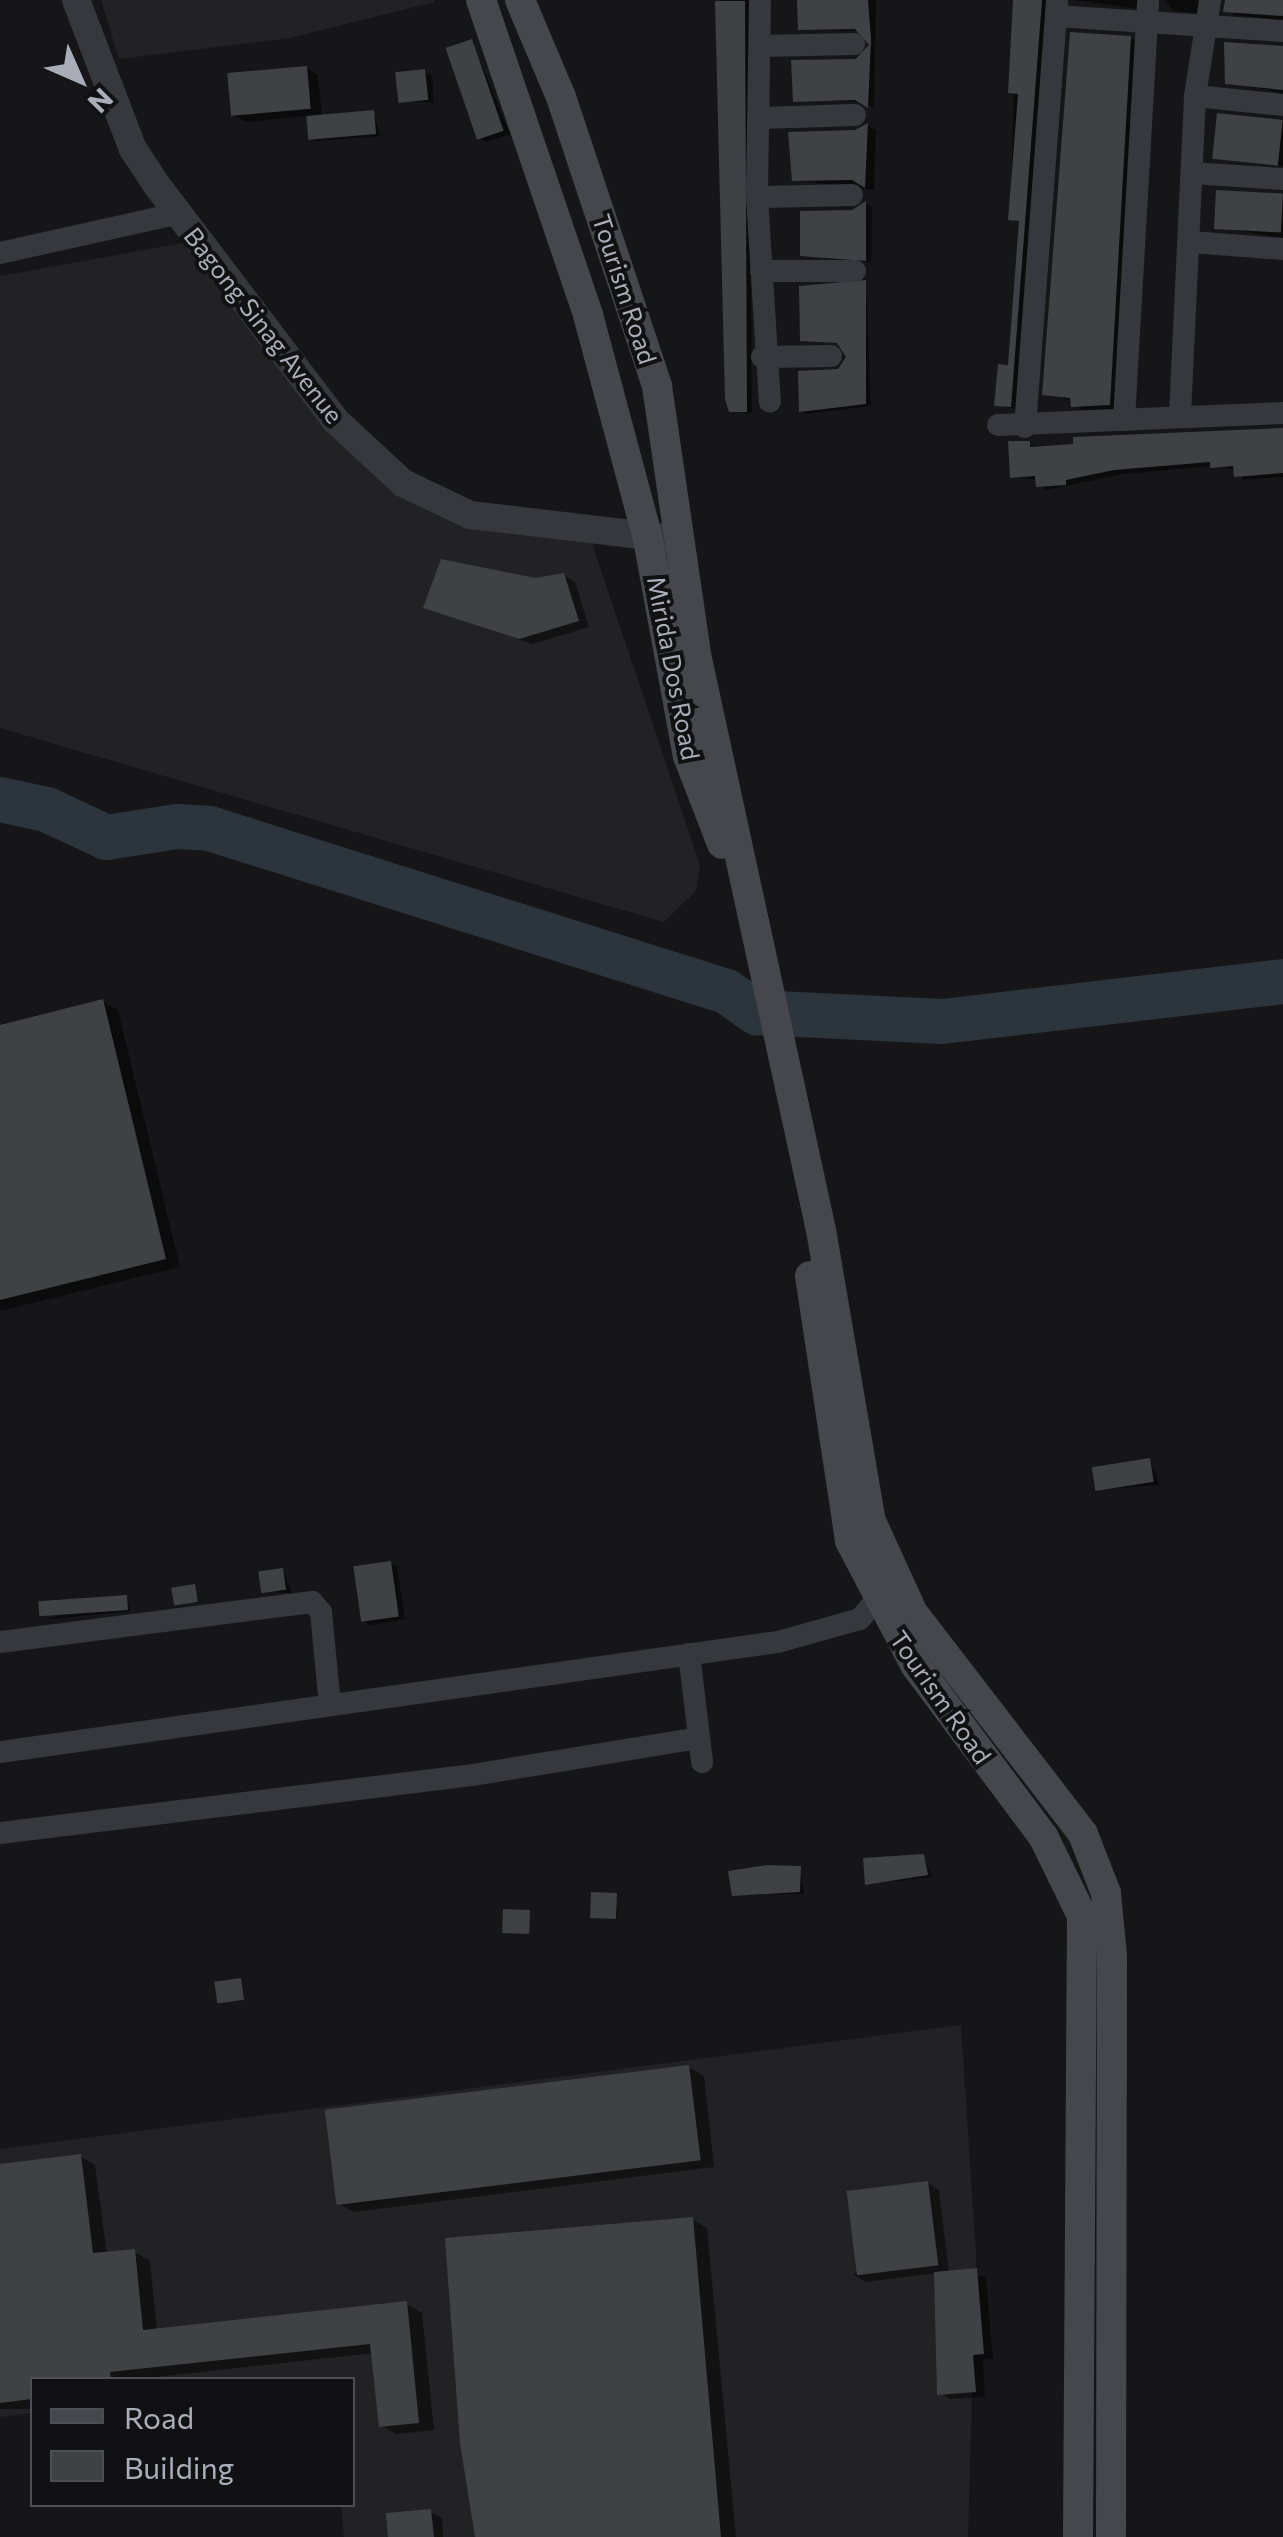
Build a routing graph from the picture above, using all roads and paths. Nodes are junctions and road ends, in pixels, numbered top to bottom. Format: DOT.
graph roads {
  1 [pos="76,0"];
  2 [pos="481,0"];
  3 [pos="520,0"];
  4 [pos="760,0"];
  5 [pos="1148,0"];
  6 [pos="1210,0"];
  7 [pos="1057,8"];
  8 [pos="1147,24"];
  9 [pos="1204,26"];
  10 [pos="1283,31"];
  11 [pos="854,44"];
  12 [pos="761,46"];
  13 [pos="1195,96"];
  14 [pos="1283,105"];
  15 [pos="855,115"];
  16 [pos="759,118"];
  17 [pos="1192,173"];
  18 [pos="1283,179"];
  19 [pos="852,195"];
  20 [pos="757,196"];
  21 [pos="176,214"];
  22 [pos="1191,242"];
  23 [pos="1283,249"];
  24 [pos="0,253"];
  25 [pos="760,271"];
  26 [pos="855,271"];
  27 [pos="831,356"];
  28 [pos="762,357"];
  29 [pos="770,402"];
  30 [pos="1283,413"];
  31 [pos="1180,415"];
  32 [pos="1124,420"];
  33 [pos="998,425"];
  34 [pos="1025,427"];
  35 [pos="682,536"];
  36 [pos="648,540"];
  37 [pos="691,590"];
  38 [pos="732,850"];
  39 [pos="797,1149"];
  40 [pos="885,1589"];
  41 [pos="0,1642"];
  42 [pos="689,1654"];
  43 [pos="330,1705"];
  44 [pos="699,1738"];
  45 [pos="0,1752"];
  46 [pos="702,1762"];
  47 [pos="0,1832"];
  48 [pos="1078,2537"];
  49 [pos="1111,2537"];
  1 -- 21 [label="street, Bagong Sinag Avenue"];
  2 -- 36 [label="main road, Tourism Road"];
  3 -- 35 [label="main road, Tourism Road"];
  4 -- 12 [label="street"];
  5 -- 8 [label="street"];
  6 -- 9 [label="street"];
  7 -- 8 [label="street"];
  7 -- 34 [label="street"];
  8 -- 9 [label="street"];
  8 -- 32 [label="street"];
  9 -- 10 [label="street"];
  9 -- 13 [label="street"];
  11 -- 12 [label="street"];
  12 -- 16 [label="street"];
  13 -- 14 [label="street"];
  13 -- 17 [label="street"];
  15 -- 16 [label="street"];
  16 -- 20 [label="street"];
  17 -- 18 [label="street"];
  17 -- 22 [label="street"];
  19 -- 20 [label="street"];
  20 -- 25 [label="street"];
  21 -- 24 [label="street"];
  21 -- 36 [label="street, Bagong Sinag Avenue"];
  22 -- 23 [label="street"];
  22 -- 31 [label="street"];
  25 -- 26 [label="street"];
  25 -- 28 [label="street"];
  27 -- 28 [label="street"];
  28 -- 29 [label="street"];
  30 -- 31 [label="street"];
  31 -- 32 [label="street"];
  32 -- 34 [label="street"];
  33 -- 34 [label="street"];
  35 -- 36 [label="street, Bagong Sinag Avenue"];
  35 -- 37 [label="main road, Tourism Road"];
  36 -- 38 [label="main road, Mirida Dos Road"];
  37 -- 38 [label="main road, Mirida Dos Road"];
  38 -- 39 [label="main road, Tourism Road"];
  39 -- 40 [label="main road, Tourism Road"];
  39 -- 40 [label="main road, Tourism Road"];
  40 -- 42 [label="street"];
  40 -- 48 [label="main road, Tourism Road"];
  40 -- 49 [label="main road, Tourism Road"];
  41 -- 43 [label="street"];
  42 -- 43 [label="street"];
  42 -- 44 [label="street"];
  43 -- 45 [label="street"];
  44 -- 46 [label="street"];
  44 -- 47 [label="street"];
}
